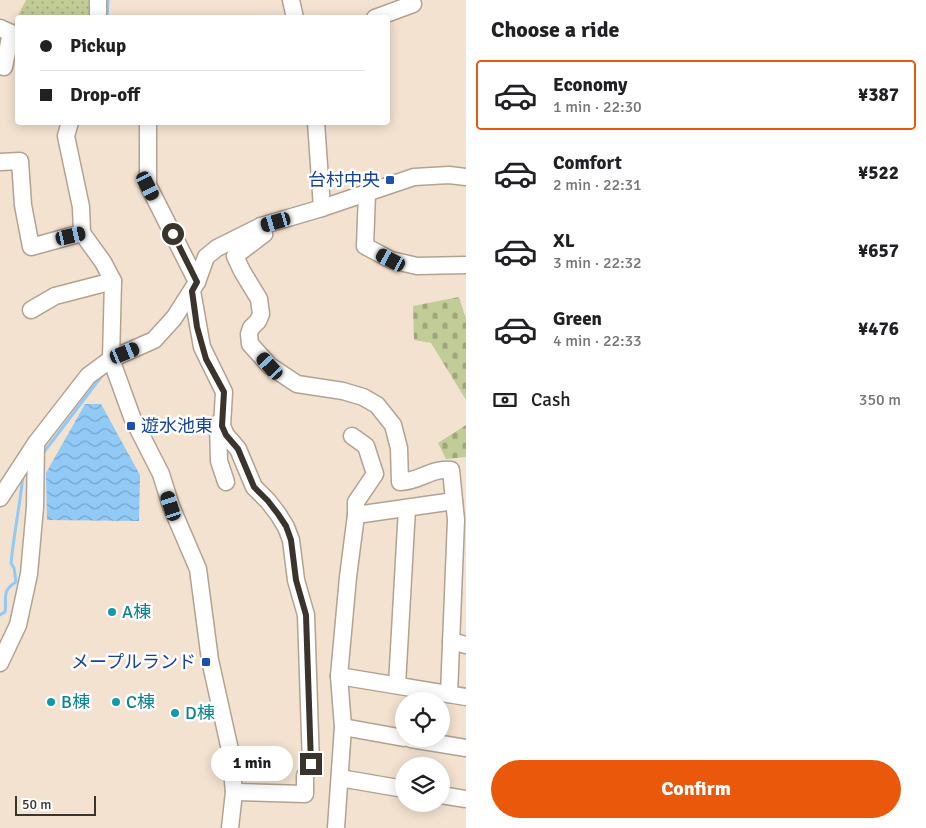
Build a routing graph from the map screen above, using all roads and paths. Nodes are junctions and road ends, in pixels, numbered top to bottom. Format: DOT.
graph roads {
  1 [pos="98,0"];
  2 [pos="292,0"];
  3 [pos="413,4"];
  4 [pos="98,15"];
  5 [pos="294,15"];
  6 [pos="383,15"];
  7 [pos="0,28"];
  8 [pos="4,67"];
  9 [pos="69,125"];
  10 [pos="148,125"];
  11 [pos="316,125"];
  12 [pos="0,162"];
  13 [pos="466,177"];
  14 [pos="367,193"];
  15 [pos="322,208"];
  16 [pos="261,226"];
  17 [pos="82,233"];
  18 [pos="466,265"];
  19 [pos="113,281"];
  20 [pos="194,286"];
  21 [pos="30,310"];
  22 [pos="111,359"];
  23 [pos="222,407"];
  24 [pos="352,436"];
  25 [pos="36,443"];
  26 [pos="226,482"];
  27 [pos="2,491"];
  28 [pos="454,501"];
  29 [pos="407,508"];
  30 [pos="356,516"];
  31 [pos="459,592"];
  32 [pos="458,643"];
  33 [pos="0,663"];
  34 [pos="339,676"];
  35 [pos="397,684"];
  36 [pos="439,692"];
  37 [pos="449,692"];
  38 [pos="450,694"];
  39 [pos="466,697"];
  40 [pos="342,727"];
  41 [pos="395,736"];
  42 [pos="450,745"];
  43 [pos="466,748"];
  44 [pos="340,778"];
  45 [pos="395,787"];
  46 [pos="234,792"];
  47 [pos="450,796"];
  48 [pos="466,799"];
  49 [pos="230,828"];
  50 [pos="336,828"];
  1 -- 4 [label="street"];
  2 -- 5 [label="street"];
  3 -- 6 [label="street"];
  7 -- 8 [label="street"];
  9 -- 17 [label="street"];
  10 -- 20 [label="street"];
  11 -- 15 [label="street"];
  12 -- 17 [label="street"];
  13 -- 14 [label="street"];
  14 -- 15 [label="street"];
  14 -- 18 [label="street"];
  15 -- 16 [label="street"];
  16 -- 20 [label="street"];
  16 -- 28 [label="street"];
  17 -- 19 [label="street"];
  19 -- 21 [label="street"];
  19 -- 22 [label="street"];
  20 -- 22 [label="street"];
  20 -- 23 [label="street"];
  22 -- 25 [label="street"];
  22 -- 46 [label="street"];
  23 -- 26 [label="street"];
  23 -- 46 [label="street"];
  24 -- 30 [label="street"];
  25 -- 27 [label="street"];
  25 -- 33 [label="street"];
  28 -- 29 [label="street"];
  28 -- 31 [label="street"];
  29 -- 30 [label="street"];
  29 -- 35 [label="street"];
  30 -- 34 [label="street"];
  31 -- 32 [label="street"];
  32 -- 37 [label="street"];
  34 -- 35 [label="street"];
  34 -- 40 [label="street"];
  35 -- 36 [label="street"];
  38 -- 39 [label="street"];
  40 -- 41 [label="street"];
  40 -- 44 [label="street"];
  42 -- 43 [label="street"];
  44 -- 45 [label="street"];
  44 -- 50 [label="street"];
  46 -- 49 [label="street"];
  47 -- 48 [label="street"];
}
